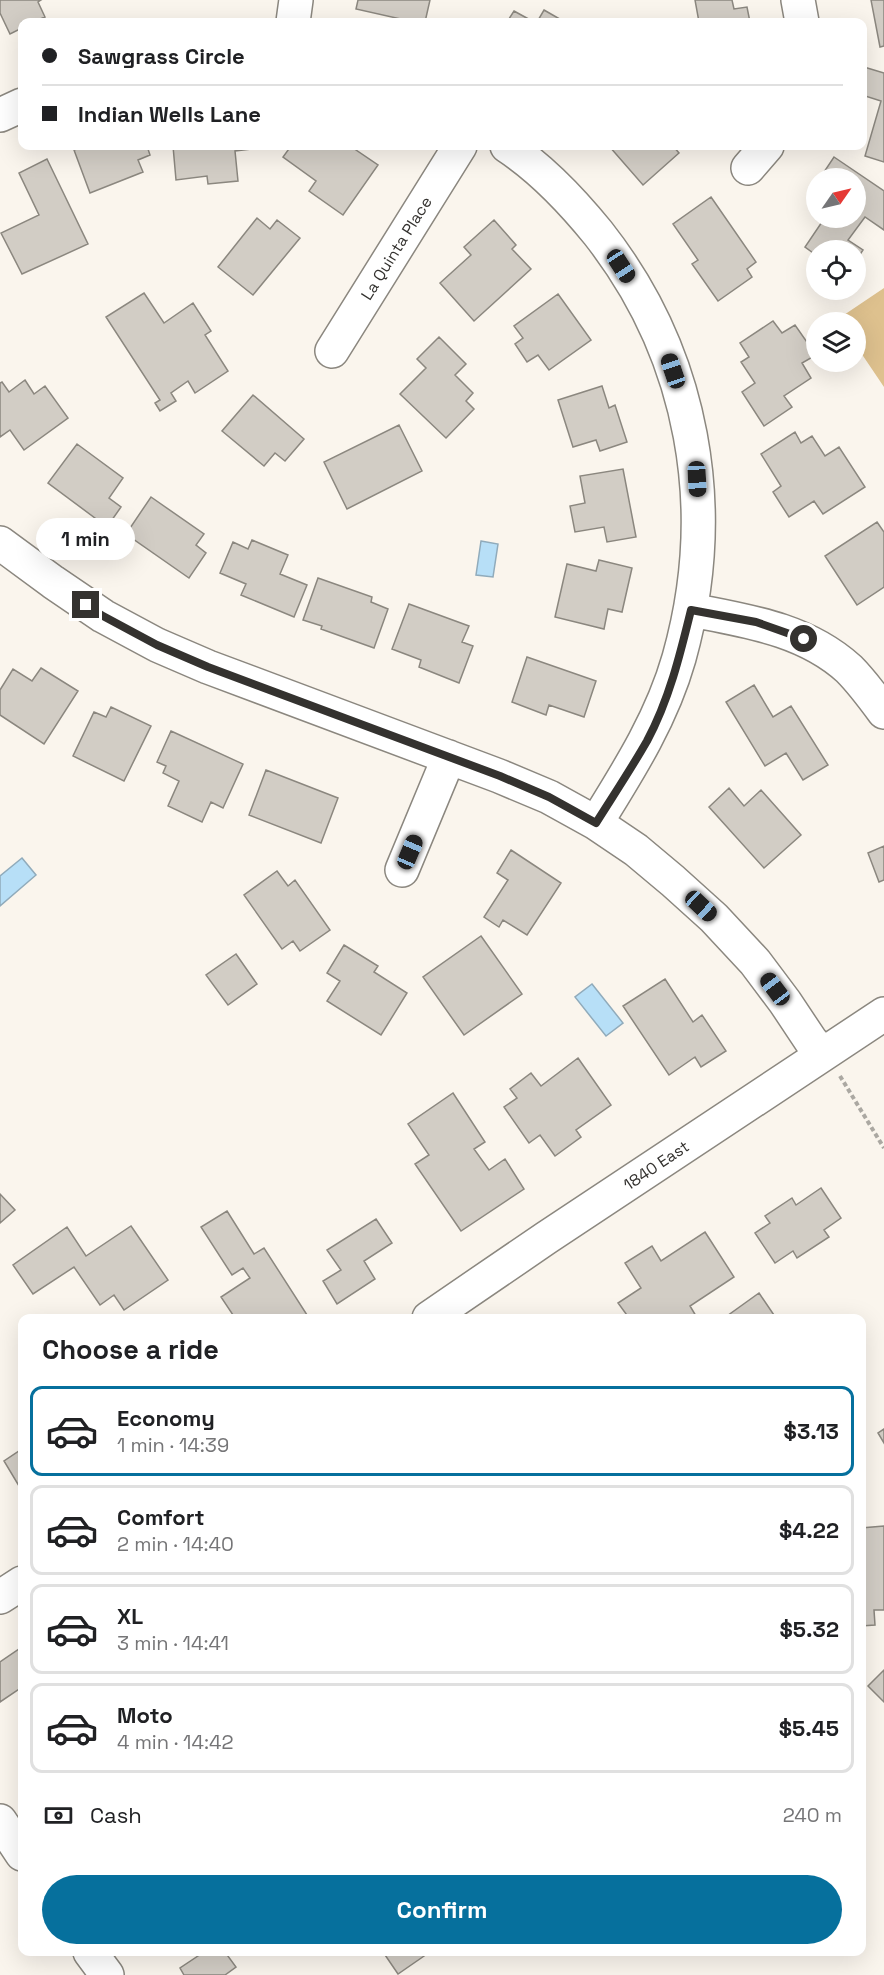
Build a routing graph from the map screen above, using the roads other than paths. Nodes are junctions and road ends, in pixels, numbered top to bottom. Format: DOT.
graph roads {
  1 [pos="296,0"];
  2 [pos="798,0"];
  3 [pos="294,18"];
  4 [pos="801,18"];
  5 [pos="18,107"];
  6 [pos="0,115"];
  7 [pos="458,150"];
  8 [pos="512,150"];
  9 [pos="332,351"];
  10 [pos="0,543"];
  11 [pos="691,610"];
  12 [pos="884,712"];
  13 [pos="449,758"];
  14 [pos="596,823"];
  15 [pos="402,870"];
  16 [pos="884,1014"];
  17 [pos="823,1054"];
  18 [pos="435,1314"];
  19 [pos="18,1586"];
  20 [pos="0,1598"];
  21 [pos="0,1821"];
  22 [pos="18,1848"];
  23 [pos="93,1956"];
  24 [pos="107,1975"];
  1 -- 3 [label="street"];
  2 -- 4 [label="street"];
  5 -- 6 [label="street"];
  7 -- 9 [label="street, La Quinta Place"];
  8 -- 11 [label="street"];
  10 -- 13 [label="street"];
  11 -- 12 [label="street"];
  11 -- 14 [label="street"];
  13 -- 14 [label="street"];
  13 -- 15 [label="street"];
  14 -- 17 [label="street"];
  16 -- 17 [label="street, 1840 East"];
  17 -- 18 [label="street, 1840 East"];
  19 -- 20 [label="street"];
  21 -- 22 [label="street"];
  23 -- 24 [label="street"];
}
